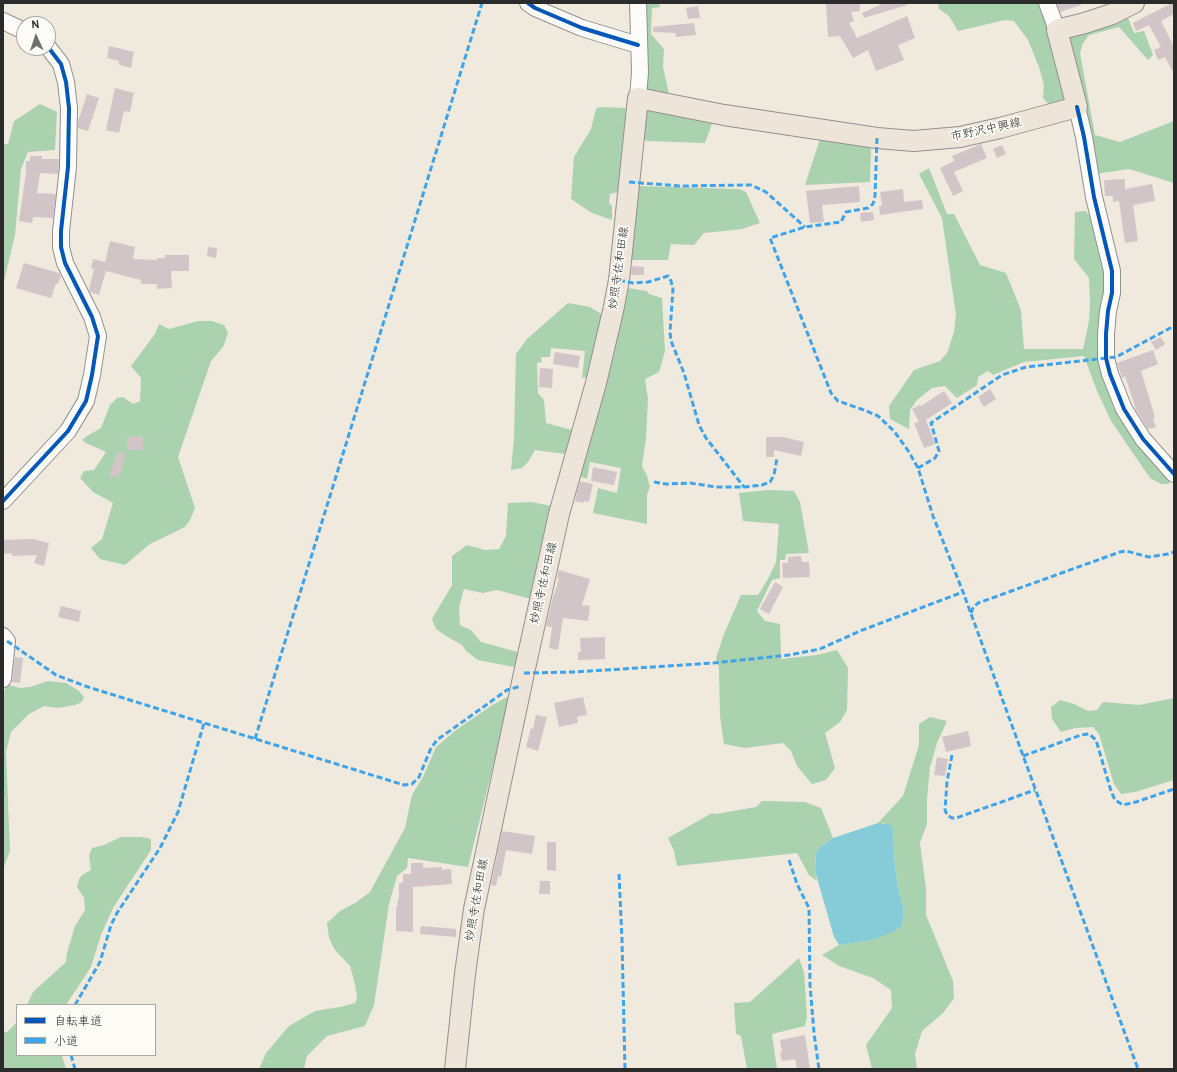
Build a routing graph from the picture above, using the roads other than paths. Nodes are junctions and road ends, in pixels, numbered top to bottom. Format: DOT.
graph roads {
  1 [pos="528,3"];
  2 [pos="638,3"];
  3 [pos="1047,3"];
  4 [pos="1134,3"];
  5 [pos="3,21"];
  6 [pos="16,27"];
  7 [pos="1056,30"];
  8 [pos="638,45"];
  9 [pos="55,56"];
  10 [pos="638,98"];
  11 [pos="1077,107"];
  12 [pos="1174,474"];
  13 [pos="3,501"];
  14 [pos="3,636"];
  15 [pos="3,679"];
  16 [pos="455,1069"];
  1 -- 8 [label="street"];
  2 -- 8 [label="street"];
  3 -- 7 [label="street"];
  4 -- 7 [label="main road"];
  5 -- 6 [label="street"];
  7 -- 11 [label="main road"];
  8 -- 10 [label="street"];
  9 -- 13 [label="street"];
  10 -- 11 [label="main road, 市野沢中興線"];
  10 -- 16 [label="main road, 妙照寺佐和田線"];
  11 -- 12 [label="street"];
  14 -- 15 [label="street"];
}
